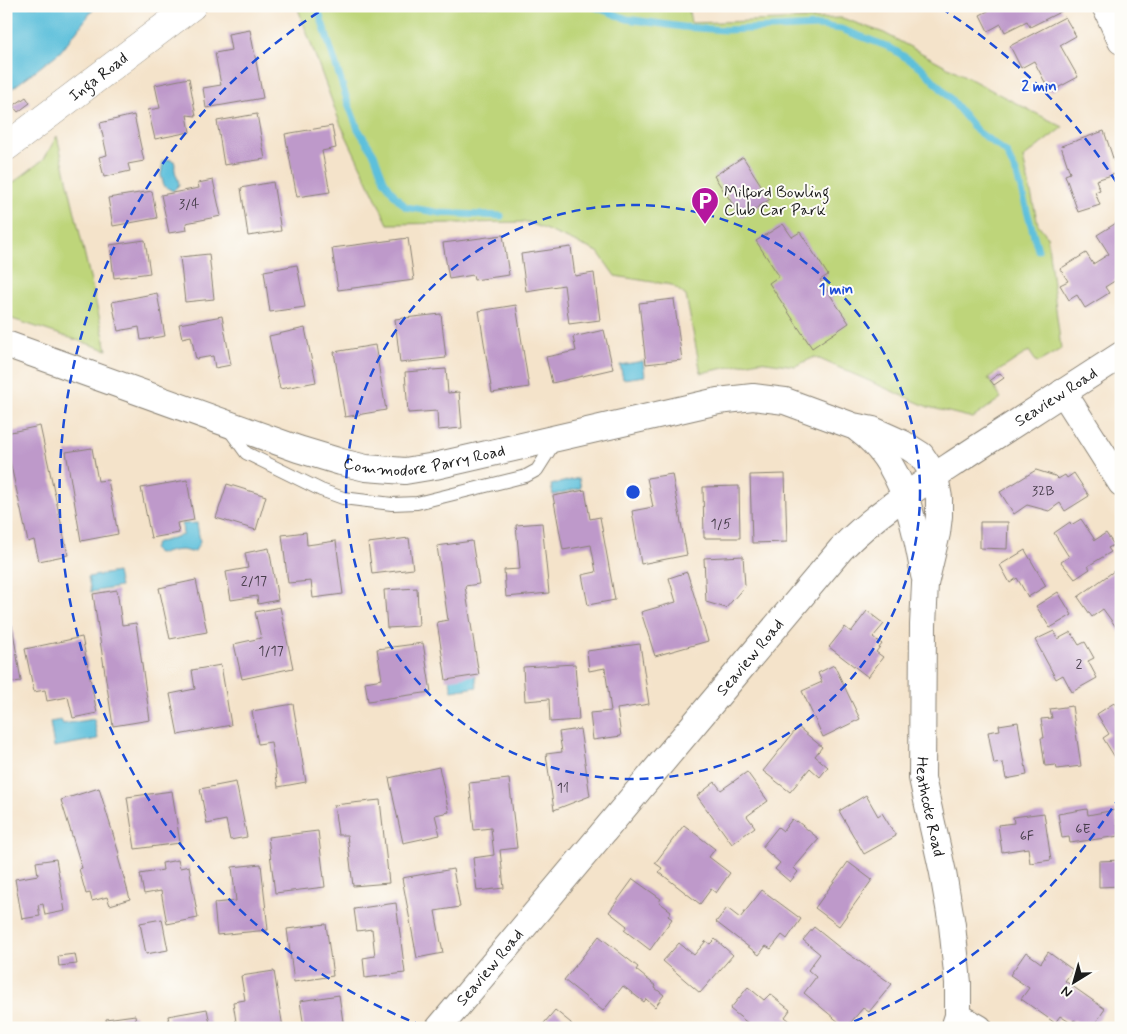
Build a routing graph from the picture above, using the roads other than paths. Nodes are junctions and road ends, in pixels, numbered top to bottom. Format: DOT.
graph roads {
  1 [pos="192,6"];
  2 [pos="1105,6"];
  3 [pos="1121,41"];
  4 [pos="6,148"];
  5 [pos="6,344"];
  6 [pos="1121,355"];
  7 [pos="1063,392"];
  8 [pos="224,422"];
  9 [pos="853,426"];
  10 [pos="557,438"];
  11 [pos="935,476"];
  12 [pos="1121,483"];
  13 [pos="905,496"];
  14 [pos="925,584"];
  15 [pos="964,1024"];
  16 [pos="439,1028"];
  1 -- 4 [label="main road, Inga Road"];
  2 -- 3 [label="street"];
  5 -- 8 [label="street, Commodore Parry Road"];
  6 -- 7 [label="street, Seaview Road"];
  7 -- 11 [label="street, Seaview Road"];
  7 -- 12 [label="street"];
  8 -- 10 [label="street, Commodore Parry Road"];
  8 -- 10 [label="lane"];
  9 -- 10 [label="street, Commodore Parry Road"];
  9 -- 11 [label="street, Commodore Parry Road"];
  9 -- 13 [label="street, Commodore Parry Road"];
  11 -- 13 [label="street, Seaview Road"];
  11 -- 14 [label="street, Heathcote Road"];
  13 -- 14 [label="street, Heathcote Road"];
  13 -- 16 [label="street, Seaview Road"];
  14 -- 15 [label="street, Heathcote Road"];
}
